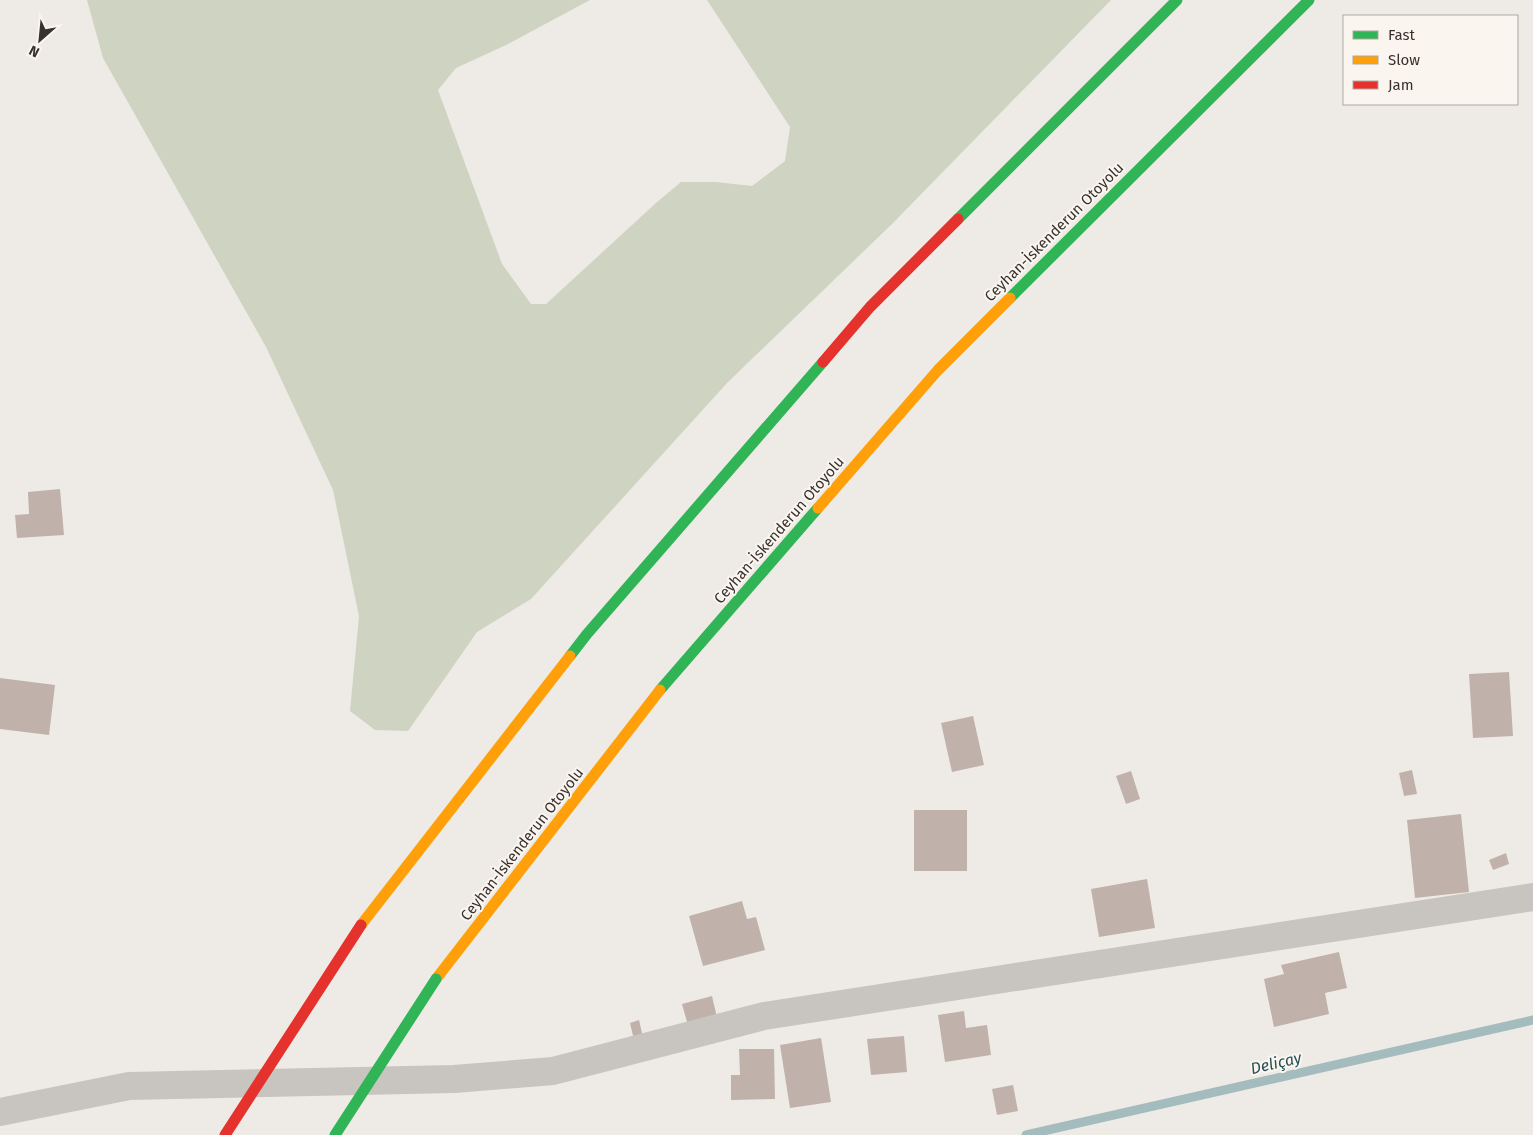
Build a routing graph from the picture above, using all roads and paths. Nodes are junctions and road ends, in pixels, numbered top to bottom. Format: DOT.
graph roads {
  1 [pos="1177,0"];
  2 [pos="1310,0"];
  3 [pos="1533,896"];
  4 [pos="0,1112"];
  5 [pos="225,1135"];
  6 [pos="335,1135"];
  1 -- 5 [label="highway, bridge"];
  2 -- 6 [label="highway, Ceyhan-İskenderun Otoyolu, bridge"];
  3 -- 4 [label="street"];
}
